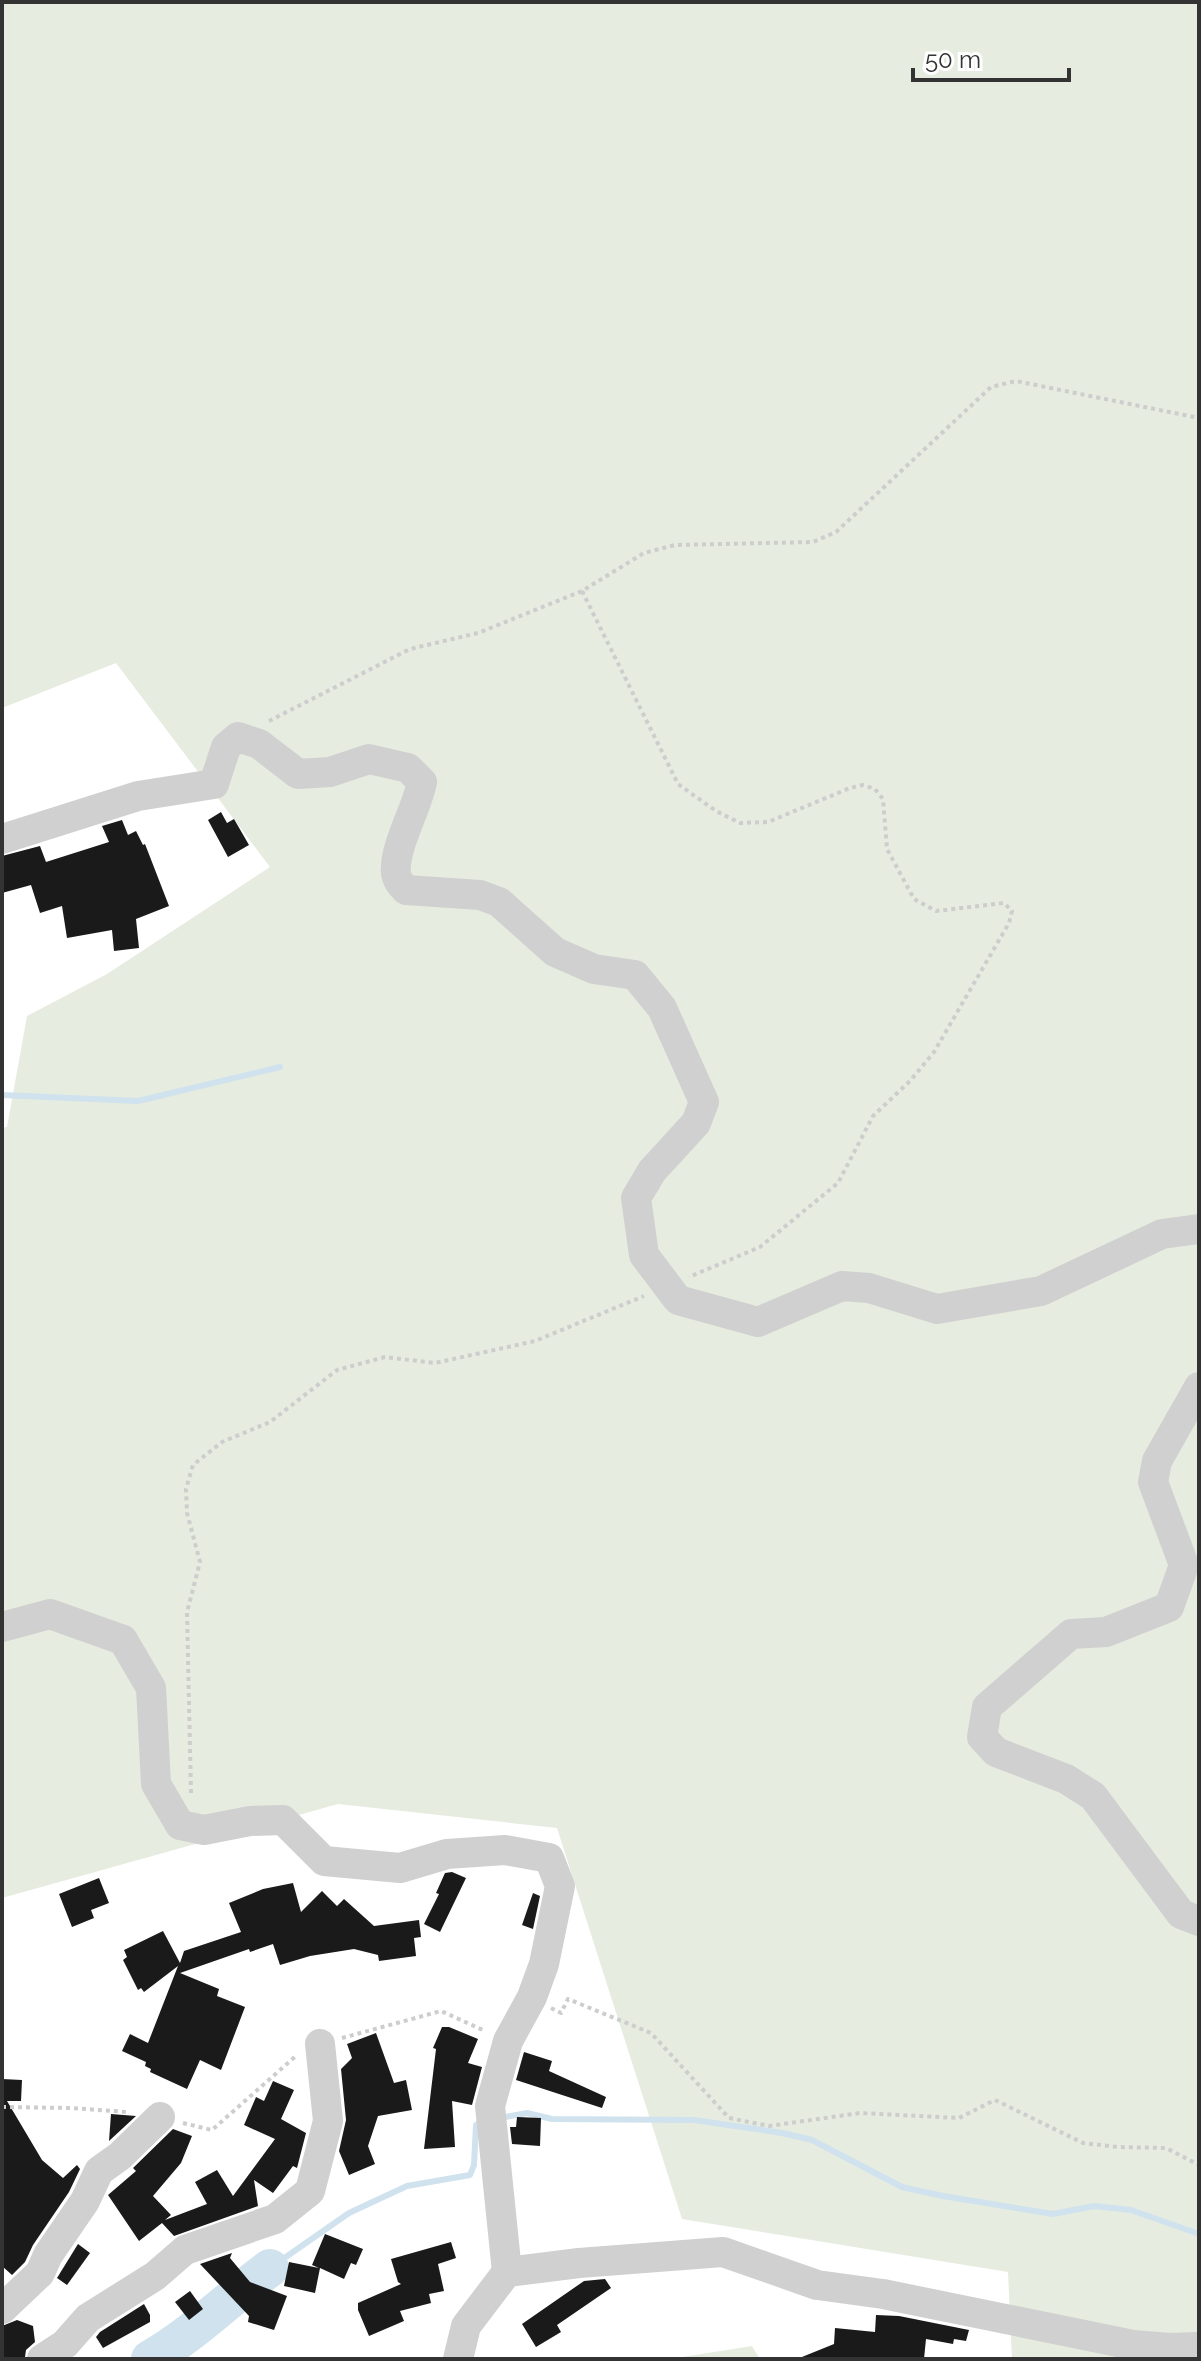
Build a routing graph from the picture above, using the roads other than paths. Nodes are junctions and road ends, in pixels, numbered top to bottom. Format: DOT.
graph roads {
  1 [pos="2,839"];
  2 [pos="1199,1229"];
  3 [pos="1199,1387"];
  4 [pos="2,1627"];
  5 [pos="1199,1921"];
  6 [pos="320,2044"];
  7 [pos="160,2117"];
  8 [pos="507,2272"];
  9 [pos="2,2309"];
  10 [pos="1199,2347"];
  11 [pos="42,2359"];
  12 [pos="458,2359"];
  1 -- 2 [label="street"];
  3 -- 5 [label="street"];
  4 -- 8 [label="street"];
  6 -- 11 [label="street"];
  7 -- 9 [label="street"];
  8 -- 10 [label="street"];
  8 -- 12 [label="street"];
}
